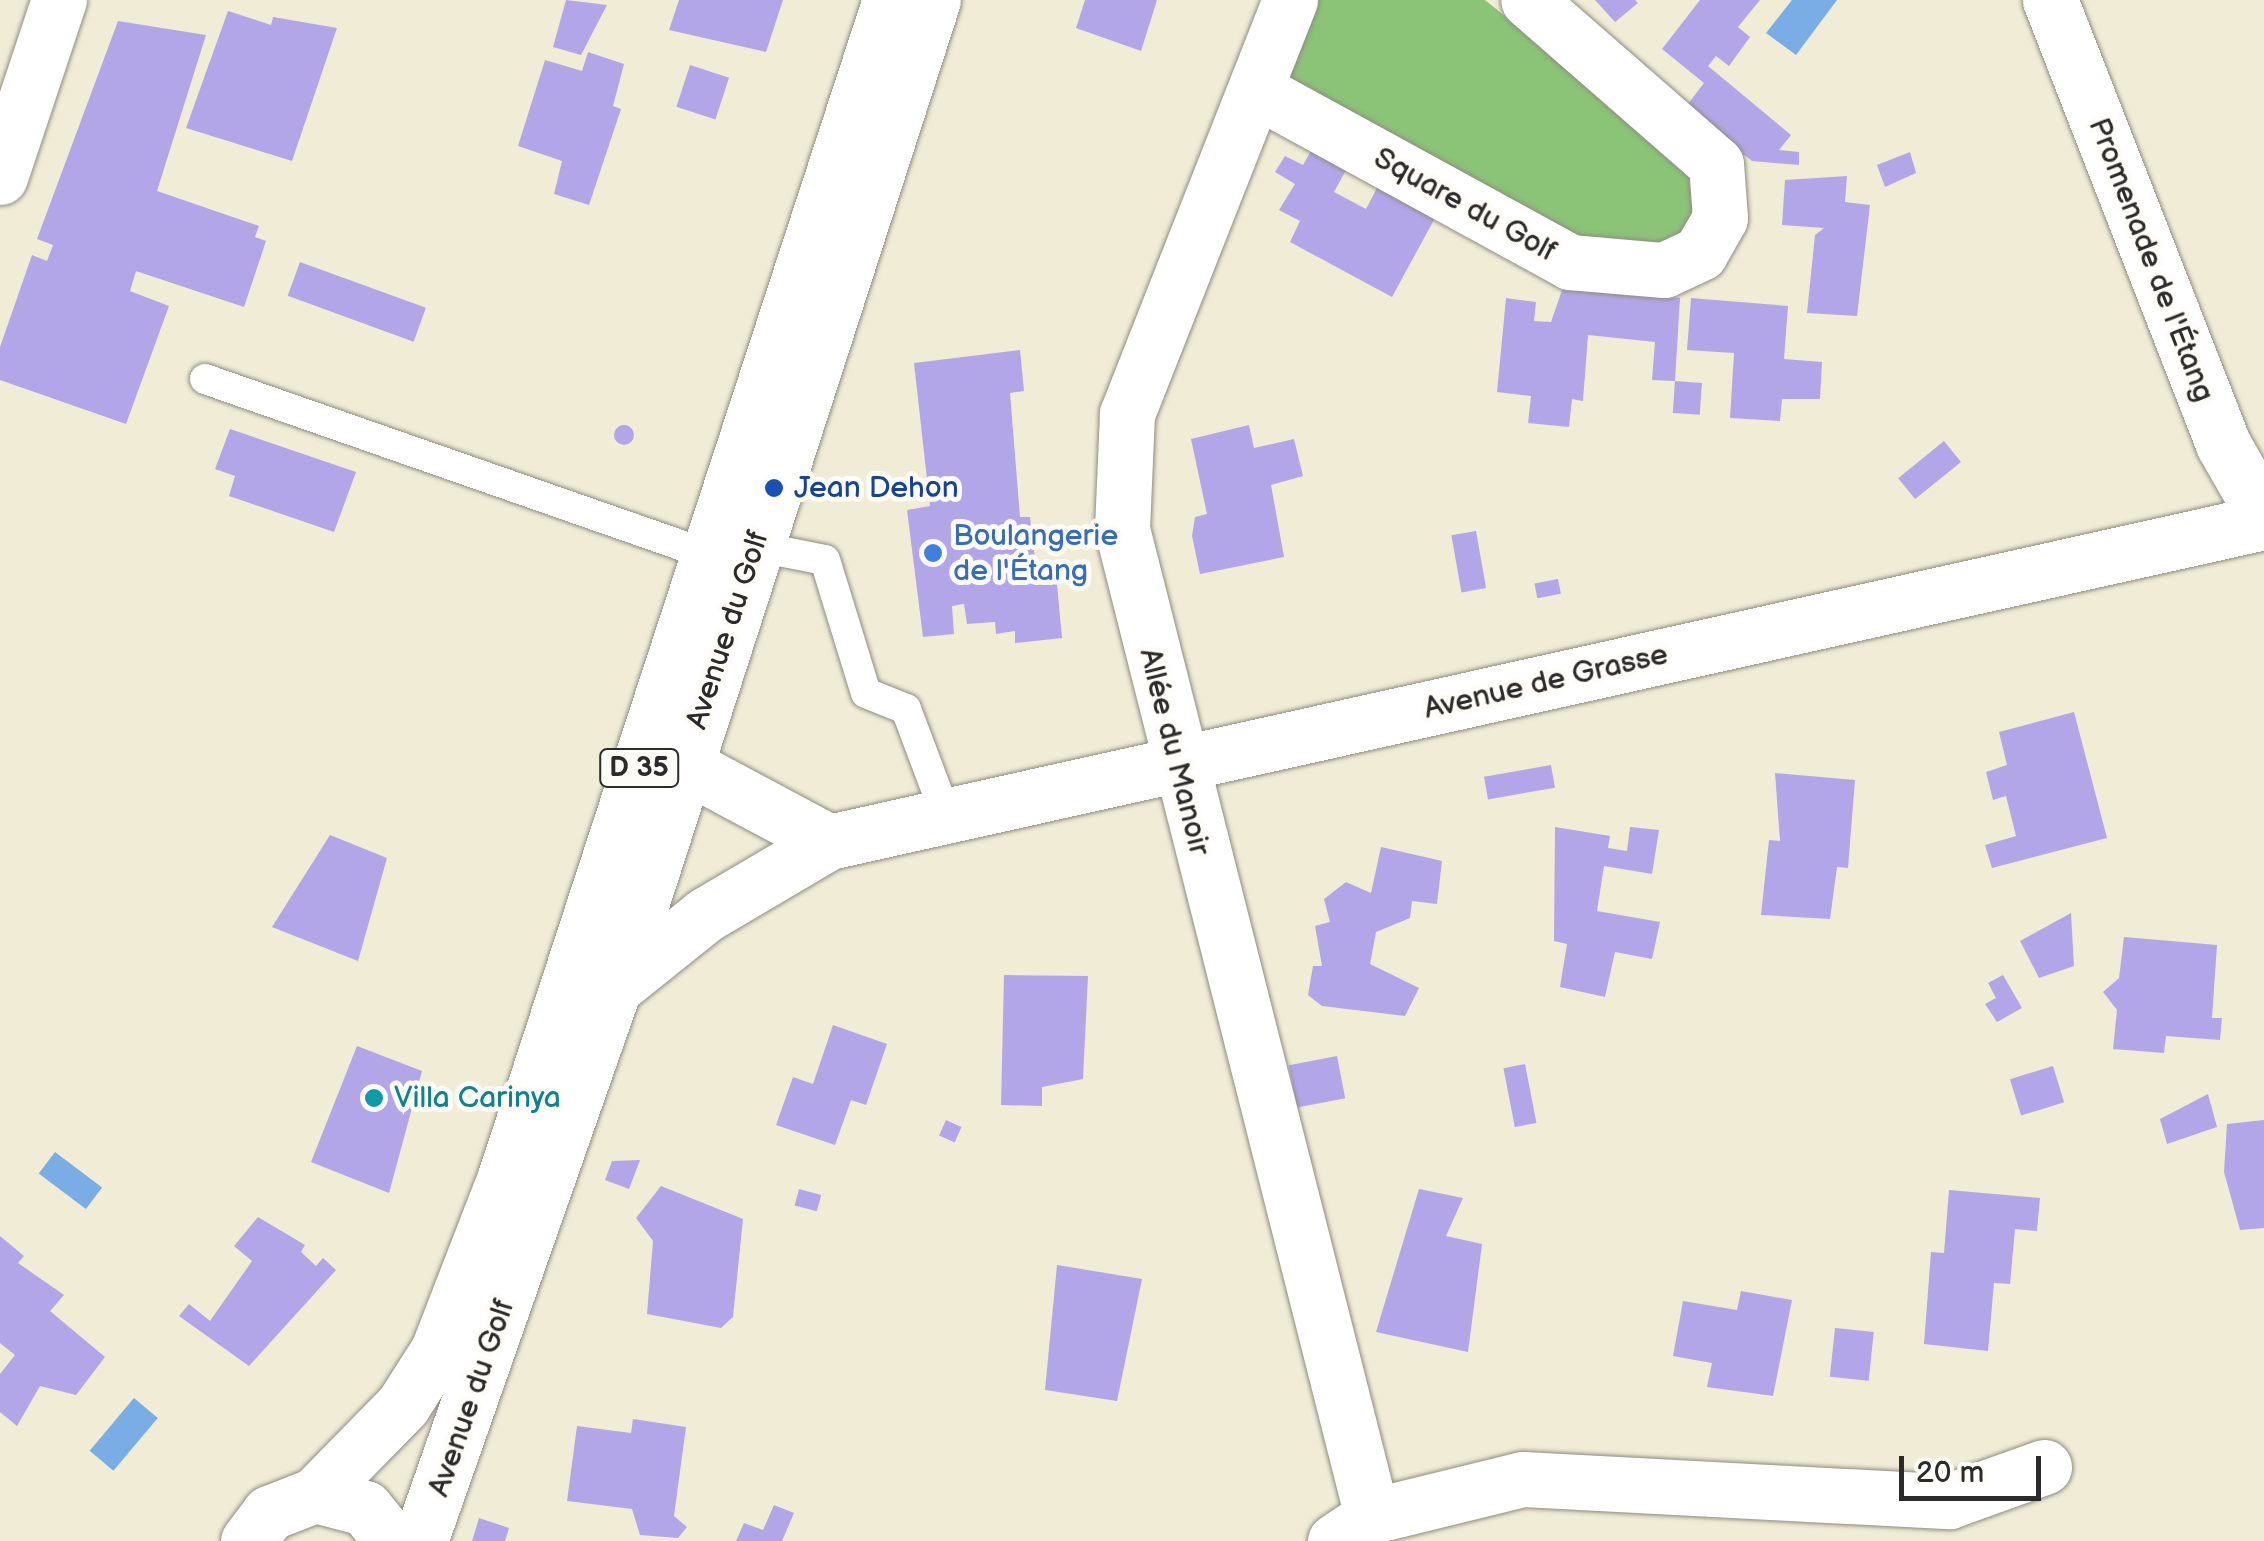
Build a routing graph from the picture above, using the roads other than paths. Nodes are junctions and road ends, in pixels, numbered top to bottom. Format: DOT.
graph roads {
  1 [pos="59,0"];
  2 [pos="890,0"];
  3 [pos="932,0"];
  4 [pos="1290,0"];
  5 [pos="1528,0"];
  6 [pos="2050,0"];
  7 [pos="1256,90"];
  8 [pos="0,176"];
  9 [pos="205,379"];
  10 [pos="2264,519"];
  11 [pos="731,550"];
  12 [pos="1175,765"];
  13 [pos="686,766"];
  14 [pos="946,818"];
  15 [pos="829,842"];
  16 [pos="613,849"];
  17 [pos="614,988"];
  18 [pos="2044,1467"];
  19 [pos="315,1495"];
  20 [pos="1359,1532"];
  21 [pos="248,1541"];
  22 [pos="392,1541"];
  23 [pos="420,1541"];
  1 -- 8 [label="street"];
  2 -- 11 [label="street, Avenue du Golf / D 35"];
  3 -- 11 [label="street, Avenue du Golf / D 35"];
  4 -- 7 [label="street, Allée du Manoir"];
  5 -- 7 [label="street, Square du Golf"];
  6 -- 10 [label="street, Promenade de l'Étang"];
  7 -- 12 [label="street, Allée du Manoir"];
  9 -- 11 [label="lane"];
  10 -- 12 [label="street, Avenue de Grasse"];
  11 -- 13 [label="street, Avenue du Golf / D 35"];
  11 -- 14 [label="lane"];
  11 -- 16 [label="street, Avenue du Golf / D 35"];
  12 -- 14 [label="street, Avenue de Grasse"];
  12 -- 20 [label="street, Allée du Manoir"];
  13 -- 15 [label="street"];
  13 -- 16 [label="street"];
  13 -- 17 [label="street, Avenue du Golf / D 35"];
  14 -- 15 [label="street, Avenue de Grasse"];
  15 -- 17 [label="street, Avenue de Grasse"];
  16 -- 19 [label="street, Avenue du Golf / D 35"];
  17 -- 23 [label="street, Avenue du Golf / D 35"];
  18 -- 20 [label="street"];
  19 -- 21 [label="street"];
  19 -- 22 [label="street"];
}
